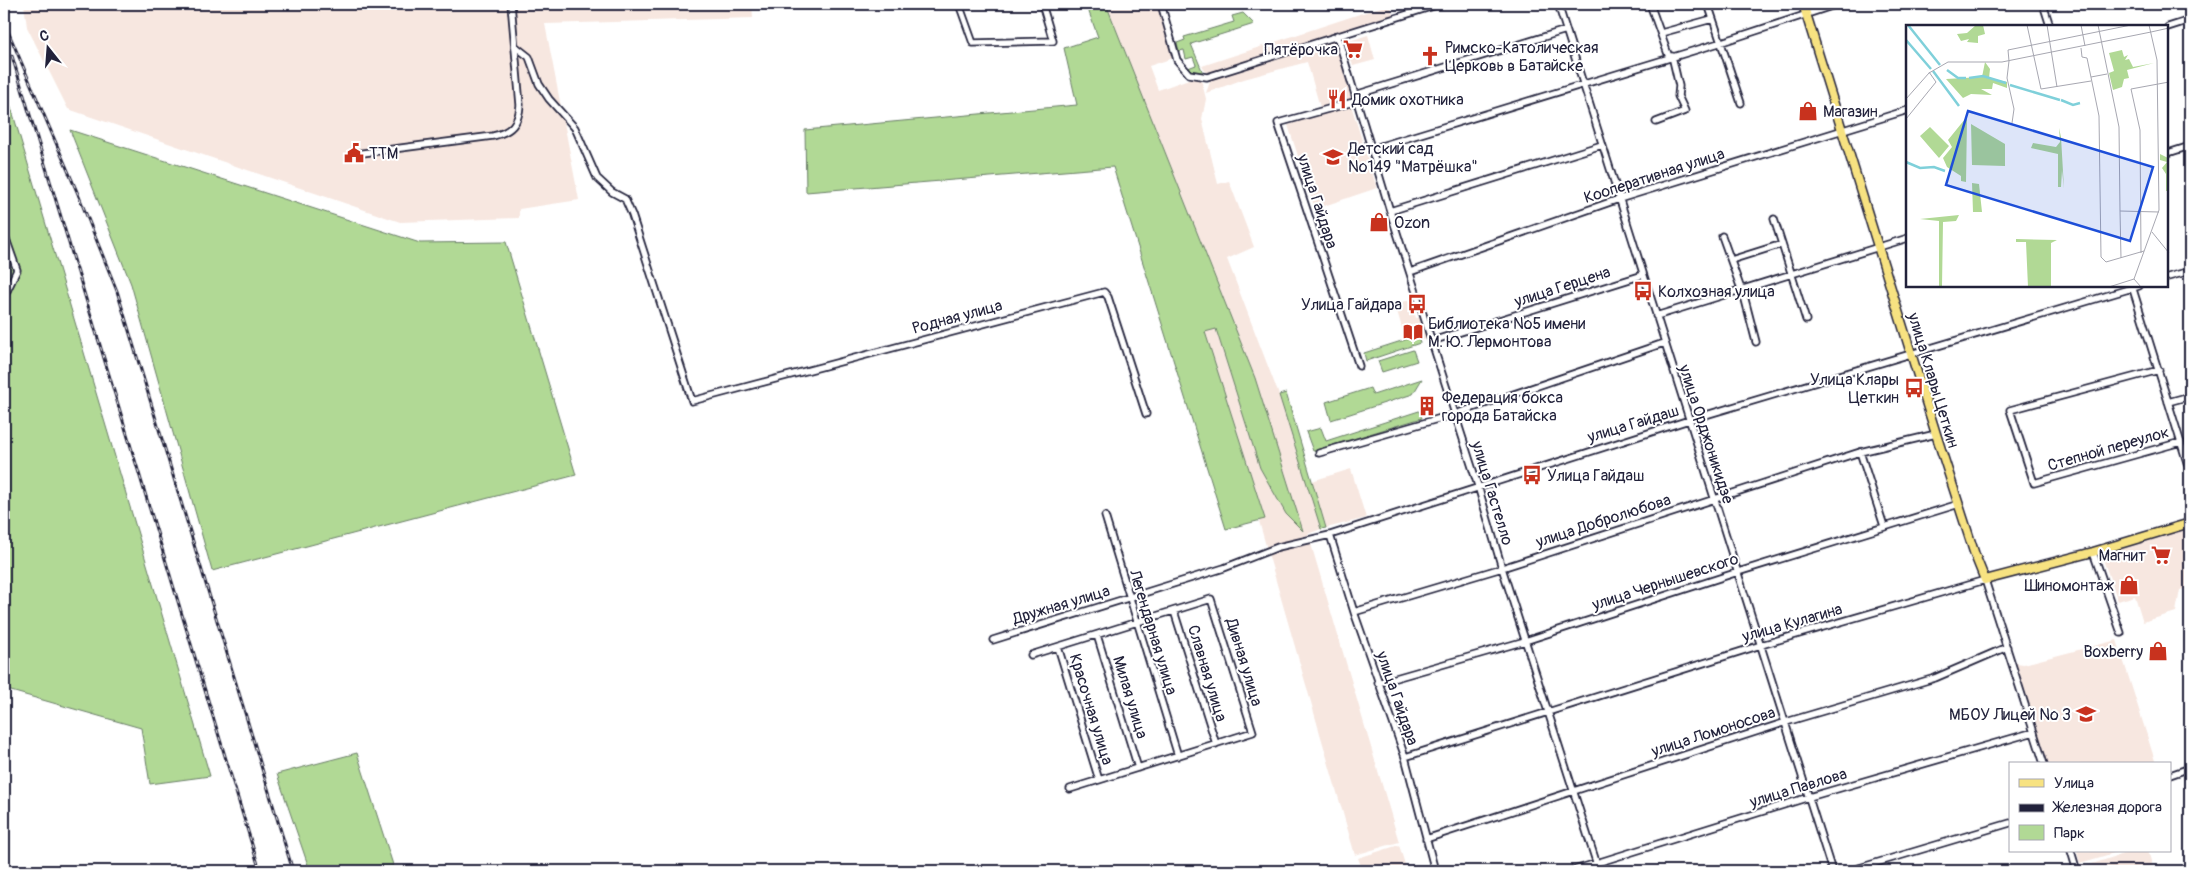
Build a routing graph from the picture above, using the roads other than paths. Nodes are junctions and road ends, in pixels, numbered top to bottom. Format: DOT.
graph roads {
  1 [pos="511,4"];
  2 [pos="959,4"];
  3 [pos="1042,4"];
  4 [pos="1161,4"];
  5 [pos="1440,4"];
  6 [pos="1558,4"];
  7 [pos="1650,4"];
  8 [pos="1708,4"];
  9 [pos="1803,4"];
  10 [pos="1838,4"];
  11 [pos="2043,4"];
  12 [pos="1806,14"];
  13 [pos="1712,18"];
  14 [pos="2190,20"];
  15 [pos="2050,25"];
  16 [pos="2169,27"];
  17 [pos="1566,30"];
  18 [pos="1660,33"];
  19 [pos="1337,35"];
  20 [pos="1719,43"];
  21 [pos="515,46"];
  22 [pos="1671,57"];
  23 [pos="1583,84"];
  24 [pos="1356,98"];
  25 [pos="1741,103"];
  26 [pos="1906,111"];
  27 [pos="1656,122"];
  28 [pos="1842,130"];
  29 [pos="1602,145"];
  30 [pos="2190,146"];
  31 [pos="1371,150"];
  32 [pos="2169,153"];
  33 [pos="355,154"];
  34 [pos="1619,199"];
  35 [pos="1390,211"];
  36 [pos="1774,219"];
  37 [pos="4,233"];
  38 [pos="1722,236"];
  39 [pos="1906,239"];
  40 [pos="1782,244"];
  41 [pos="1878,248"];
  42 [pos="1731,260"];
  43 [pos="2190,271"];
  44 [pos="1410,272"];
  45 [pos="1791,273"];
  46 [pos="1643,275"];
  47 [pos="2169,277"];
  48 [pos="2131,288"];
  49 [pos="2134,288"];
  50 [pos="1742,289"];
  51 [pos="4,297"];
  52 [pos="1656,316"];
  53 [pos="1806,320"];
  54 [pos="1432,341"];
  55 [pos="1756,342"];
  56 [pos="1664,343"];
  57 [pos="1911,353"];
  58 [pos="1359,366"];
  59 [pos="2158,370"];
  60 [pos="2190,396"];
  61 [pos="2168,402"];
  62 [pos="1146,414"];
  63 [pos="1455,414"];
  64 [pos="1688,420"];
  65 [pos="1936,434"];
  66 [pos="2181,442"];
  67 [pos="1860,452"];
  68 [pos="1319,453"];
  69 [pos="2190,472"];
  70 [pos="1478,486"];
  71 [pos="1714,498"];
  72 [pos="1959,504"];
  73 [pos="1105,516"];
  74 [pos="2190,523"];
  75 [pos="1884,526"];
  76 [pos="1330,535"];
  77 [pos="2094,552"];
  78 [pos="1224,568"];
  79 [pos="1502,568"];
  80 [pos="1738,572"];
  81 [pos="1985,580"];
  82 [pos="1129,598"];
  83 [pos="1174,611"];
  84 [pos="1354,612"];
  85 [pos="1136,623"];
  86 [pos="2121,633"];
  87 [pos="1097,635"];
  88 [pos="993,640"];
  89 [pos="1525,641"];
  90 [pos="1761,645"];
  91 [pos="1058,647"];
  92 [pos="2007,647"];
  93 [pos="1031,656"];
  94 [pos="1378,683"];
  95 [pos="1547,712"];
  96 [pos="1786,722"];
  97 [pos="2034,732"];
  98 [pos="1216,744"];
  99 [pos="1178,756"];
  100 [pos="1405,757"];
  101 [pos="2043,762"];
  102 [pos="1138,768"];
  103 [pos="2190,768"];
  104 [pos="2172,774"];
  105 [pos="1100,780"];
  106 [pos="1070,789"];
  107 [pos="1573,791"];
  108 [pos="1810,797"];
  109 [pos="2009,823"];
  110 [pos="1426,839"];
  111 [pos="2071,852"];
  112 [pos="1596,864"];
  113 [pos="1435,871"];
  114 [pos="1571,871"];
  115 [pos="1599,871"];
  116 [pos="1832,871"];
  117 [pos="1849,871"];
  118 [pos="2077,871"];
  1 -- 21 [label="street"];
  2 -- 3 [label="street"];
  4 -- 19 [label="street"];
  5 -- 19 [label="street"];
  6 -- 17 [label="street, улица Орджоникидзе"];
  7 -- 18 [label="street"];
  8 -- 13 [label="street"];
  9 -- 12 [label="main road, улица Клары Цеткин"];
  10 -- 12 [label="street"];
  11 -- 15 [label="street"];
  12 -- 20 [label="street"];
  12 -- 28 [label="main road, улица Клары Цеткин"];
  13 -- 18 [label="street"];
  13 -- 20 [label="street"];
  14 -- 16 [label="street"];
  17 -- 23 [label="street, улица Орджоникидзе"];
  17 -- 24 [label="street"];
  18 -- 22 [label="street"];
  19 -- 24 [label="street, улица Гастелло"];
  20 -- 22 [label="street"];
  20 -- 25 [label="street"];
  21 -- 33 [label="street"];
  21 -- 62 [label="street, Родная улица"];
  22 -- 23 [label="street"];
  22 -- 27 [label="street"];
  23 -- 29 [label="street, улица Орджоникидзе"];
  23 -- 31 [label="street"];
  24 -- 31 [label="street, улица Гастелло"];
  24 -- 58 [label="street, улица Гайдара"];
  26 -- 28 [label="street, Кооперативная улица"];
  28 -- 34 [label="street, Кооперативная улица"];
  28 -- 41 [label="main road, улица Клары Цеткин"];
  29 -- 34 [label="street, улица Орджоникидзе"];
  29 -- 35 [label="street"];
  30 -- 32 [label="street"];
  31 -- 35 [label="street, улица Гастелло"];
  34 -- 44 [label="street, Кооперативная улица"];
  34 -- 46 [label="street, улица Орджоникидзе"];
  35 -- 44 [label="street, улица Гастелло"];
  36 -- 40 [label="street"];
  37 -- 51 [label="street"];
  38 -- 42 [label="street"];
  39 -- 41 [label="street"];
  40 -- 42 [label="street"];
  40 -- 45 [label="street"];
  41 -- 45 [label="street"];
  41 -- 57 [label="main road, улица Клары Цеткин"];
  42 -- 50 [label="street"];
  43 -- 47 [label="street"];
  44 -- 54 [label="street, улица Гастелло"];
  45 -- 50 [label="street"];
  45 -- 53 [label="street"];
  46 -- 52 [label="street, улица Орджоникидзе"];
  46 -- 54 [label="street, улица Герцена"];
  48 -- 57 [label="street, улица Гайдаш"];
  49 -- 59 [label="street"];
  50 -- 52 [label="street"];
  50 -- 55 [label="street"];
  52 -- 56 [label="street, улица Орджоникидзе"];
  54 -- 63 [label="street, улица Гастелло"];
  56 -- 63 [label="street"];
  56 -- 64 [label="street, улица Орджоникидзе"];
  57 -- 64 [label="street, улица Гайдаш"];
  57 -- 65 [label="main road, улица Клары Цеткин"];
  59 -- 61 [label="street"];
  59 -- 66 [label="street, Степной переулок"];
  60 -- 61 [label="street"];
  61 -- 66 [label="street"];
  63 -- 68 [label="street"];
  63 -- 70 [label="street, улица Гастелло"];
  64 -- 70 [label="street, улица Гайдаш"];
  64 -- 71 [label="street, улица Орджоникидзе"];
  65 -- 67 [label="street, улица Добролюбова"];
  65 -- 72 [label="main road, улица Клары Цеткин"];
  66 -- 69 [label="street"];
  67 -- 71 [label="street, улица Добролюбова"];
  67 -- 75 [label="street"];
  70 -- 76 [label="street, улица Гайдаш"];
  70 -- 79 [label="street, улица Гастелло"];
  71 -- 79 [label="street, улица Добролюбова"];
  71 -- 80 [label="street, улица Орджоникидзе"];
  72 -- 75 [label="street, улица Чернышевского"];
  72 -- 81 [label="main road, улица Клары Цеткин"];
  73 -- 82 [label="street, Легендарная улица"];
  74 -- 77 [label="main road, улица Кулагина"];
  75 -- 80 [label="street, улица Чернышевского"];
  76 -- 78 [label="street, улица Гайдаш"];
  76 -- 84 [label="street, улица Гайдара"];
  77 -- 81 [label="main road, улица Кулагина"];
  77 -- 86 [label="street"];
  78 -- 82 [label="street, Дружная улица"];
  79 -- 84 [label="street, улица Добролюбова"];
  79 -- 89 [label="street, улица Гастелло"];
  80 -- 89 [label="street, улица Чернышевского"];
  80 -- 90 [label="street, улица Орджоникидзе"];
  81 -- 90 [label="street, улица Кулагина"];
  81 -- 92 [label="street, улица Клары Цеткин"];
  82 -- 85 [label="street, Легендарная улица"];
  82 -- 88 [label="street, Дружная улица"];
  83 -- 85 [label="street, Дивная улица"];
  83 -- 98 [label="street, Славная улица"];
  83 -- 98 [label="street, Дивная улица"];
  84 -- 94 [label="street, улица Гайдара"];
  85 -- 87 [label="street, Красочная улица"];
  85 -- 99 [label="street, Легендарная улица"];
  87 -- 91 [label="street, Красочная улица"];
  87 -- 102 [label="street, Милая улица"];
  89 -- 94 [label="street, улица Чернышевского"];
  89 -- 95 [label="street, улица Гастелло"];
  90 -- 95 [label="street, улица Кулагина"];
  90 -- 96 [label="street, улица Орджоникидзе"];
  91 -- 93 [label="street, Красочная улица"];
  91 -- 105 [label="street, Красочная улица"];
  92 -- 96 [label="street, улица Ломоносова"];
  92 -- 97 [label="street, улица Клары Цеткин"];
  94 -- 100 [label="street, улица Гайдара"];
  95 -- 100 [label="street, улица Кулагина"];
  95 -- 107 [label="street, улица Гастелло"];
  96 -- 107 [label="street, улица Ломоносова"];
  96 -- 108 [label="street, улица Орджоникидзе"];
  97 -- 101 [label="street, улица Клары Цеткин"];
  97 -- 108 [label="street, улица Павлова"];
  98 -- 99 [label="street, Дивная улица"];
  99 -- 102 [label="street, Красочная улица"];
  100 -- 110 [label="street, улица Гайдара"];
  102 -- 105 [label="street, Красочная улица"];
  103 -- 104 [label="street"];
  105 -- 106 [label="street, Красочная улица"];
  107 -- 110 [label="street, улица Ломоносова"];
  107 -- 112 [label="street, улица Гастелло"];
  108 -- 112 [label="street, улица Павлова"];
  108 -- 116 [label="street, улица Орджоникидзе"];
  109 -- 117 [label="street"];
  110 -- 113 [label="street, улица Гайдара"];
  111 -- 118 [label="street"];
  112 -- 114 [label="street, улица Павлова"];
  112 -- 115 [label="street, улица Гастелло"];
}
